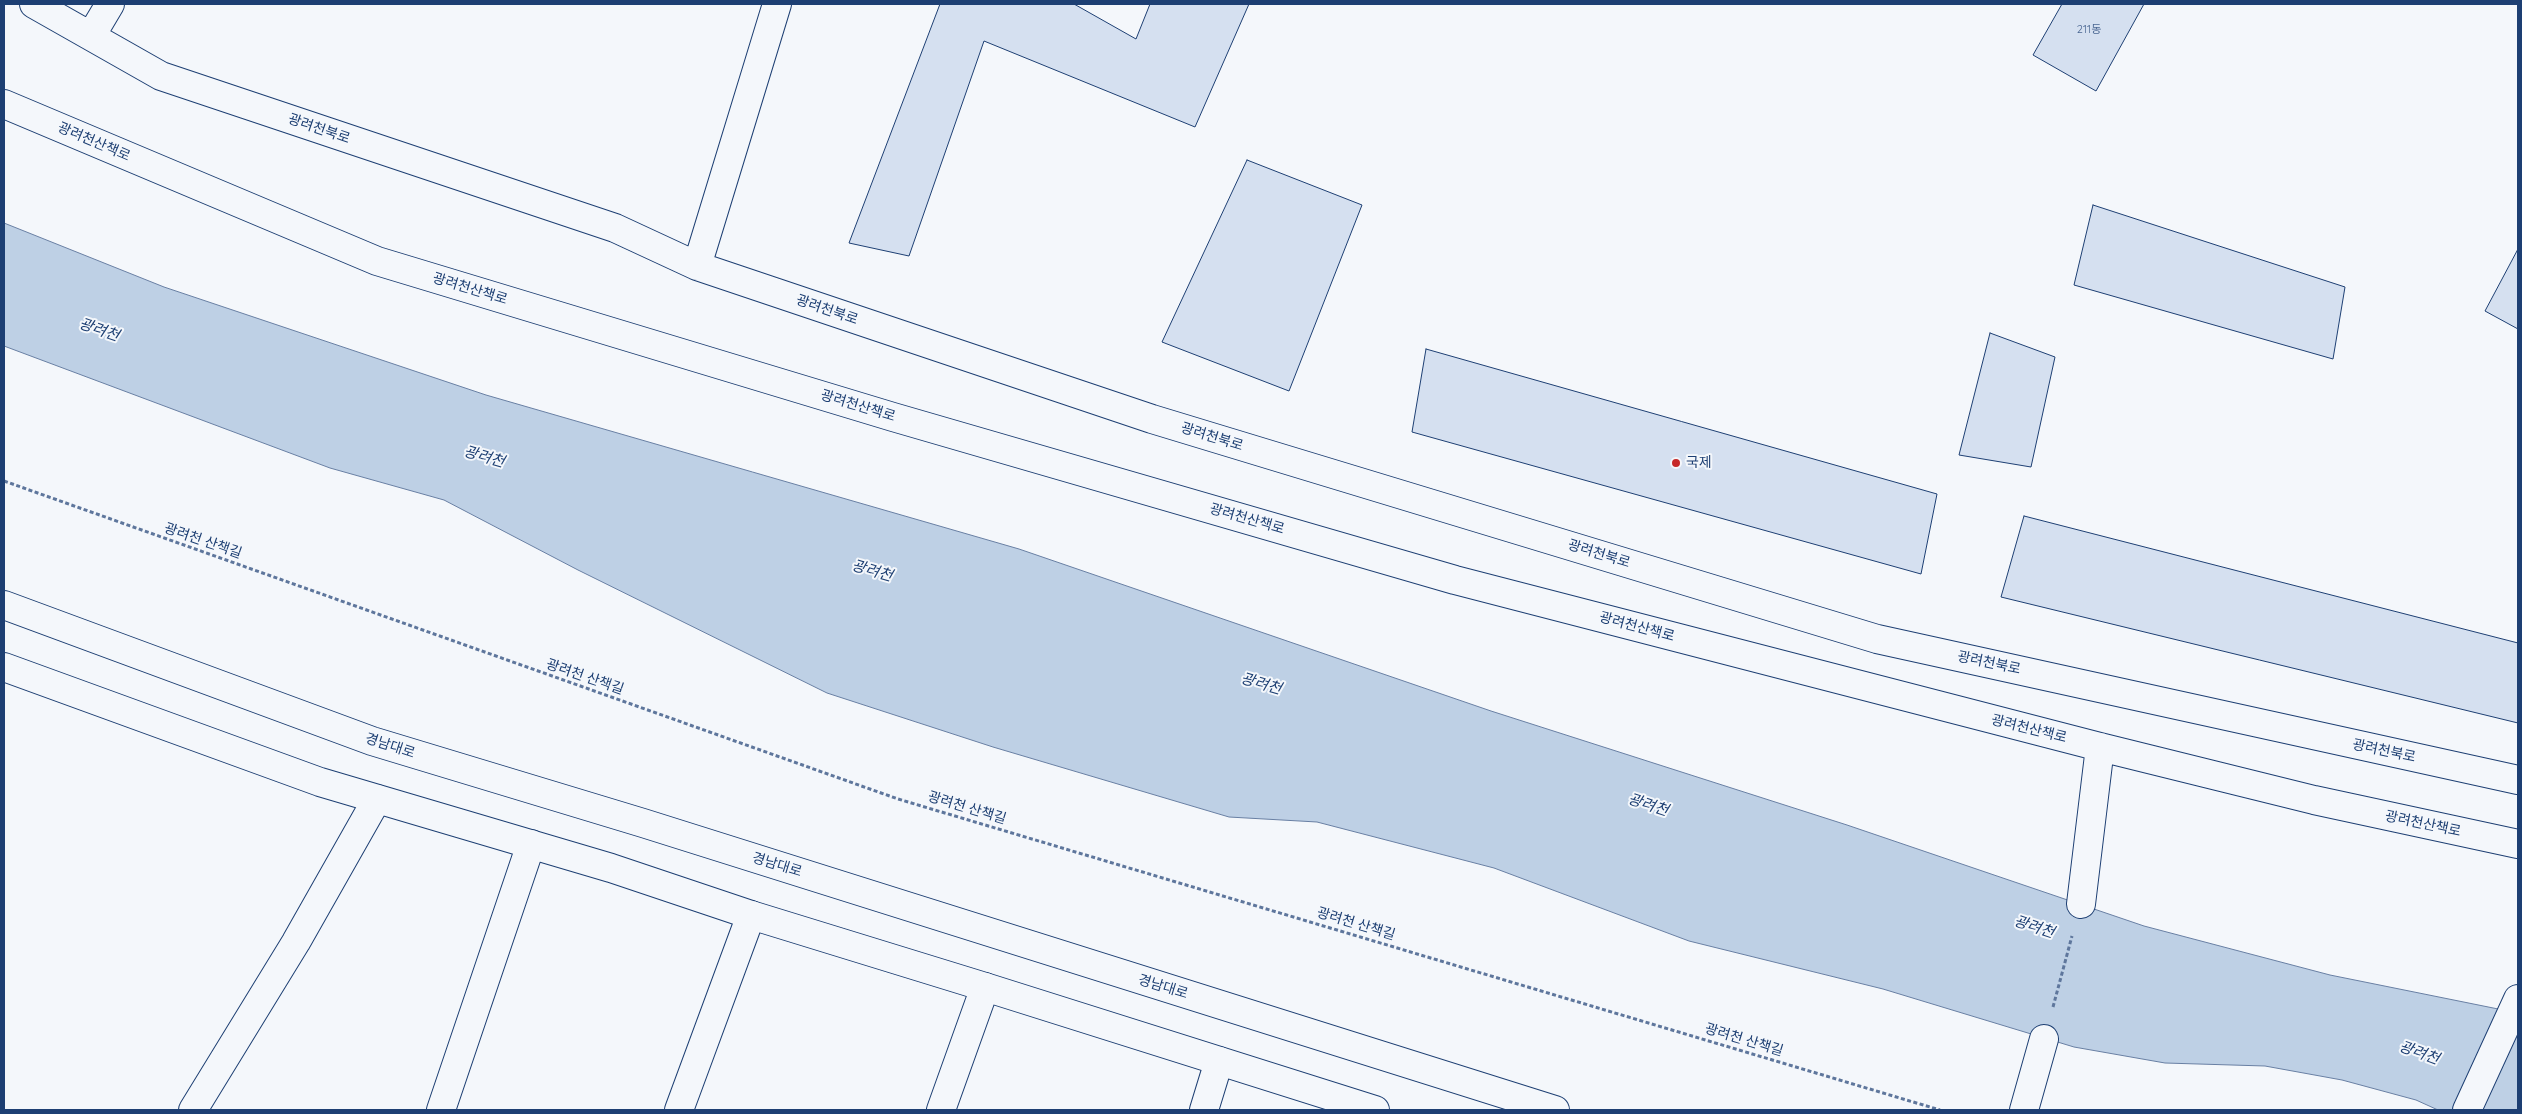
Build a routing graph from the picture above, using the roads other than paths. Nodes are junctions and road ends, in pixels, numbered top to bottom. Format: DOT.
graph roads {
  1 [pos="34,4"];
  2 [pos="110,4"];
  3 [pos="777,4"];
  4 [pos="91,36"];
  5 [pos="4,104"];
  6 [pos="697,266"];
  7 [pos="4,605"];
  8 [pos="4,667"];
  9 [pos="2100,747"];
  10 [pos="2518,780"];
  11 [pos="377,799"];
  12 [pos="531,844"];
  13 [pos="2518,844"];
  14 [pos="2081,904"];
  15 [pos="750,915"];
  16 [pos="985,986"];
  17 [pos="2518,998"];
  18 [pos="2044,1039"];
  19 [pos="1219,1061"];
  20 [pos="193,1110"];
  21 [pos="441,1110"];
  22 [pos="679,1110"];
  23 [pos="941,1110"];
  24 [pos="1204,1110"];
  25 [pos="1375,1110"];
  26 [pos="1555,1110"];
  27 [pos="2024,1110"];
  28 [pos="2467,1110"];
  1 -- 4 [label="main road, 광려천북로"];
  2 -- 4 [label="main road"];
  3 -- 6 [label="main road"];
  4 -- 6 [label="main road, 광려천북로"];
  5 -- 9 [label="main road, 광려천산책로"];
  6 -- 10 [label="main road, 광려천북로"];
  7 -- 26 [label="main road, 경남대로"];
  8 -- 11 [label="main road"];
  9 -- 13 [label="main road, 광려천산책로"];
  9 -- 14 [label="main road"];
  11 -- 12 [label="main road"];
  11 -- 20 [label="main road"];
  12 -- 15 [label="main road"];
  12 -- 21 [label="main road"];
  15 -- 16 [label="main road"];
  15 -- 22 [label="main road"];
  16 -- 19 [label="main road"];
  16 -- 23 [label="main road"];
  17 -- 28 [label="main road"];
  18 -- 27 [label="main road"];
  19 -- 24 [label="main road"];
  19 -- 25 [label="main road"];
}
